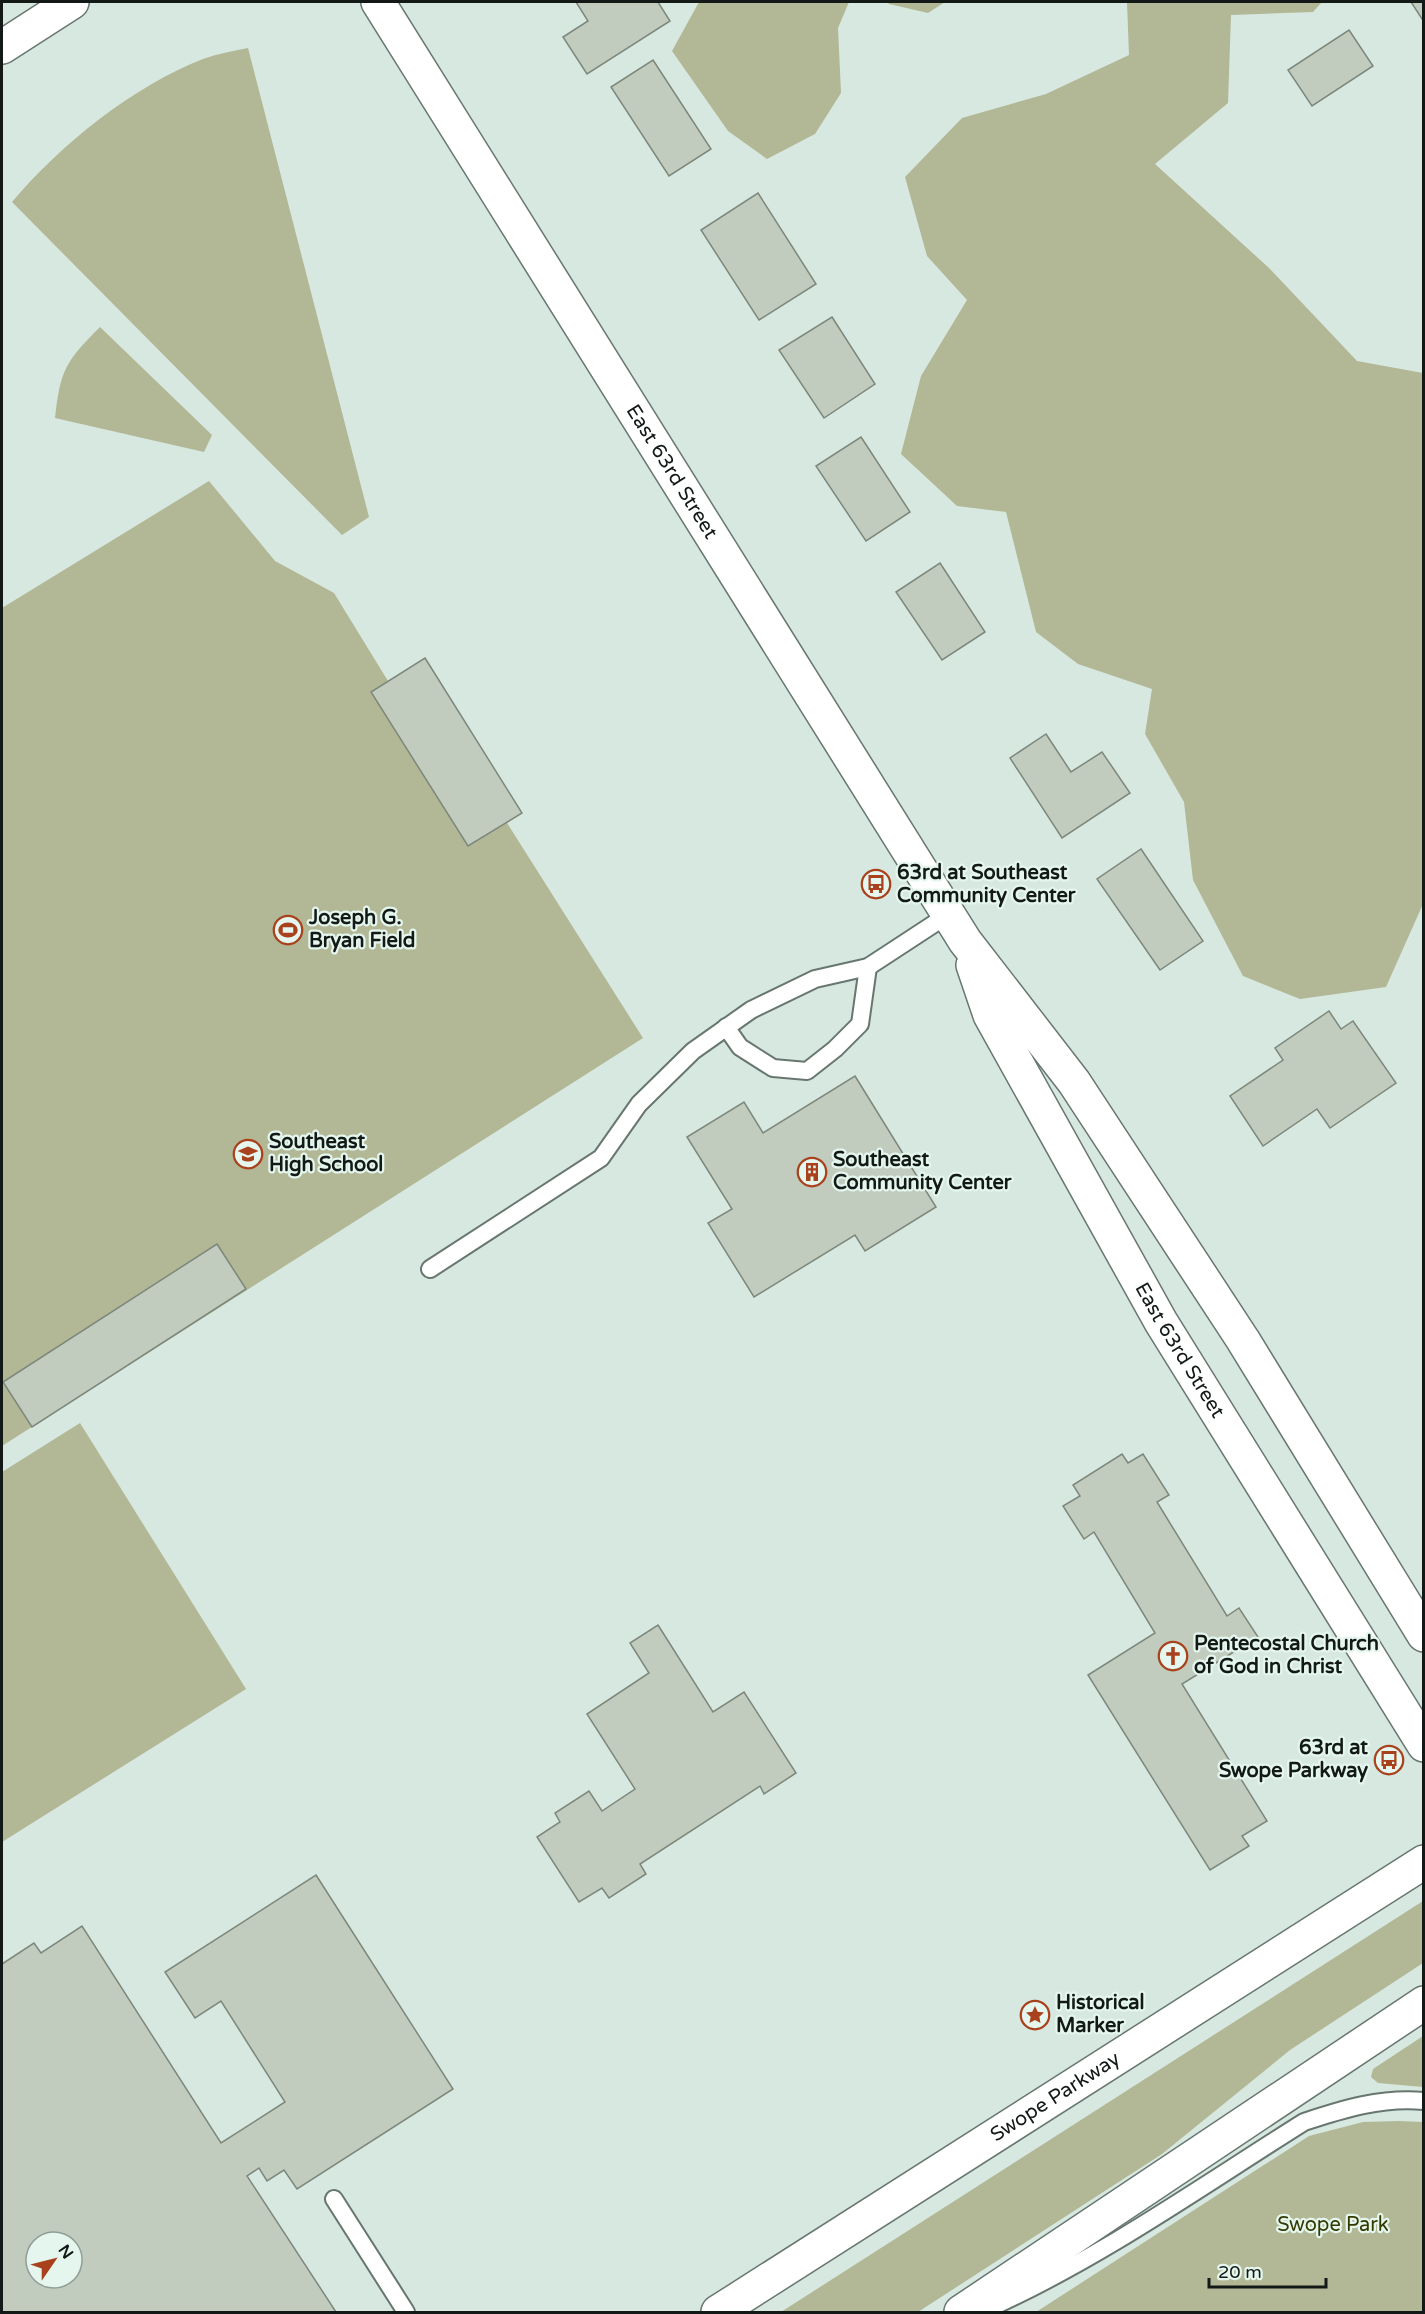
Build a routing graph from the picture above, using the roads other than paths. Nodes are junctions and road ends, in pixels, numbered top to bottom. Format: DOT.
graph roads {
  1 [pos="72,2"];
  2 [pos="378,2"];
  3 [pos="2,47"];
  4 [pos="957,927"];
  5 [pos="868,967"];
  6 [pos="726,1028"];
  7 [pos="430,1269"];
  8 [pos="1424,1635"];
  9 [pos="1424,1745"];
  10 [pos="1424,1862"];
  11 [pos="1424,2003"];
  12 [pos="1424,2101"];
  13 [pos="333,2199"];
  14 [pos="406,2313"];
  15 [pos="718,2313"];
  16 [pos="962,2313"];
  17 [pos="980,2313"];
  1 -- 3 [label="main road"];
  2 -- 4 [label="main road, East 63rd Street"];
  4 -- 5 [label="lane"];
  4 -- 8 [label="main road, East 63rd Street"];
  4 -- 9 [label="main road, East 63rd Street"];
  5 -- 6 [label="lane"];
  5 -- 6 [label="lane"];
  6 -- 7 [label="lane"];
  10 -- 15 [label="main road, Swope Parkway"];
  11 -- 16 [label="main road"];
  12 -- 17 [label="lane"];
  13 -- 14 [label="lane"];
}
